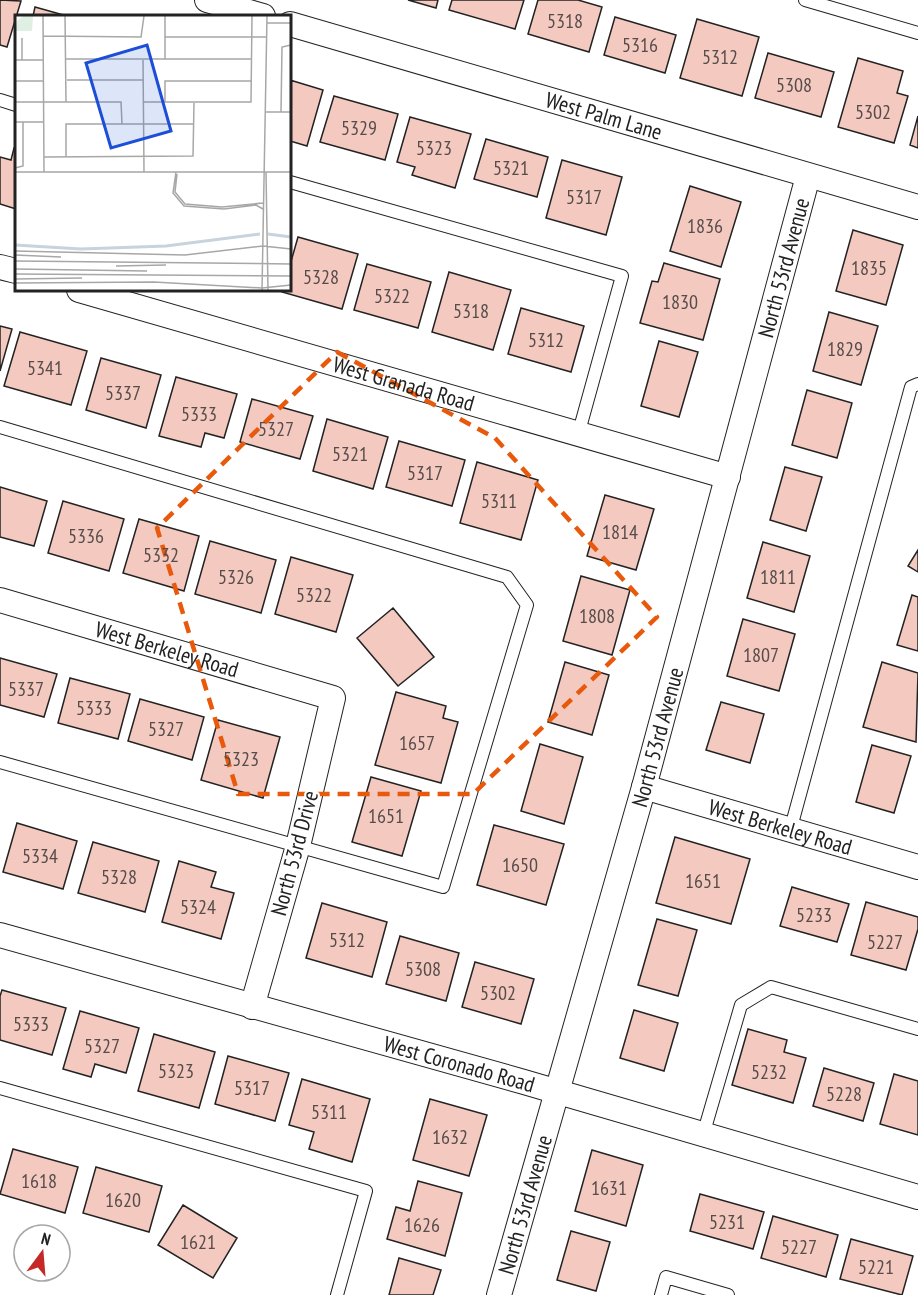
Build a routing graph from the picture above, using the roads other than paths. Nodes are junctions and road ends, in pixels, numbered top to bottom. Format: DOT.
graph roads {
  1 [pos="207,0"];
  2 [pos="805,0"];
  3 [pos="260,15"];
  4 [pos="291,24"];
  5 [pos="918,33"];
  6 [pos="0,100"];
  7 [pos="15,105"];
  8 [pos="808,176"];
  9 [pos="291,182"];
  10 [pos="918,207"];
  11 [pos="0,267"];
  12 [pos="15,272"];
  13 [pos="82,291"];
  14 [pos="918,384"];
  15 [pos="0,427"];
  16 [pos="578,435"];
  17 [pos="728,477"];
  18 [pos="0,600"];
  19 [pos="333,698"];
  20 [pos="0,762"];
  21 [pos="644,787"];
  22 [pos="790,831"];
  23 [pos="298,846"];
  24 [pos="918,867"];
  25 [pos="0,935"];
  26 [pos="252,1007"];
  27 [pos="918,1029"];
  28 [pos="0,1088"];
  29 [pos="558,1091"];
  30 [pos="703,1135"];
  31 [pos="918,1197"];
  32 [pos="337,1295"];
  33 [pos="499,1295"];
  34 [pos="661,1295"];
  35 [pos="728,1295"];
  1 -- 3 [label="street"];
  2 -- 5 [label="lane"];
  4 -- 8 [label="street, West Palm Lane"];
  6 -- 7 [label="lane"];
  8 -- 10 [label="street, West Palm Lane"];
  8 -- 17 [label="street, North 53rd Avenue"];
  9 -- 16 [label="lane"];
  11 -- 12 [label="street"];
  13 -- 16 [label="street, West Granada Road"];
  14 -- 22 [label="lane"];
  15 -- 23 [label="lane"];
  16 -- 17 [label="street, West Granada Road"];
  17 -- 21 [label="street, North 53rd Avenue"];
  18 -- 19 [label="street, West Berkeley Road"];
  19 -- 23 [label="street, North 53rd Drive"];
  20 -- 23 [label="lane"];
  21 -- 22 [label="street, West Berkeley Road"];
  21 -- 29 [label="street, North 53rd Avenue"];
  22 -- 24 [label="street, West Berkeley Road"];
  23 -- 26 [label="street, North 53rd Drive"];
  25 -- 26 [label="street, West Coronado Road"];
  26 -- 29 [label="street, West Coronado Road"];
  27 -- 30 [label="lane"];
  28 -- 32 [label="lane"];
  29 -- 30 [label="street, West Coronado Road"];
  29 -- 33 [label="street, North 53rd Avenue"];
  30 -- 31 [label="street, West Coronado Road"];
  34 -- 35 [label="lane"];
}
